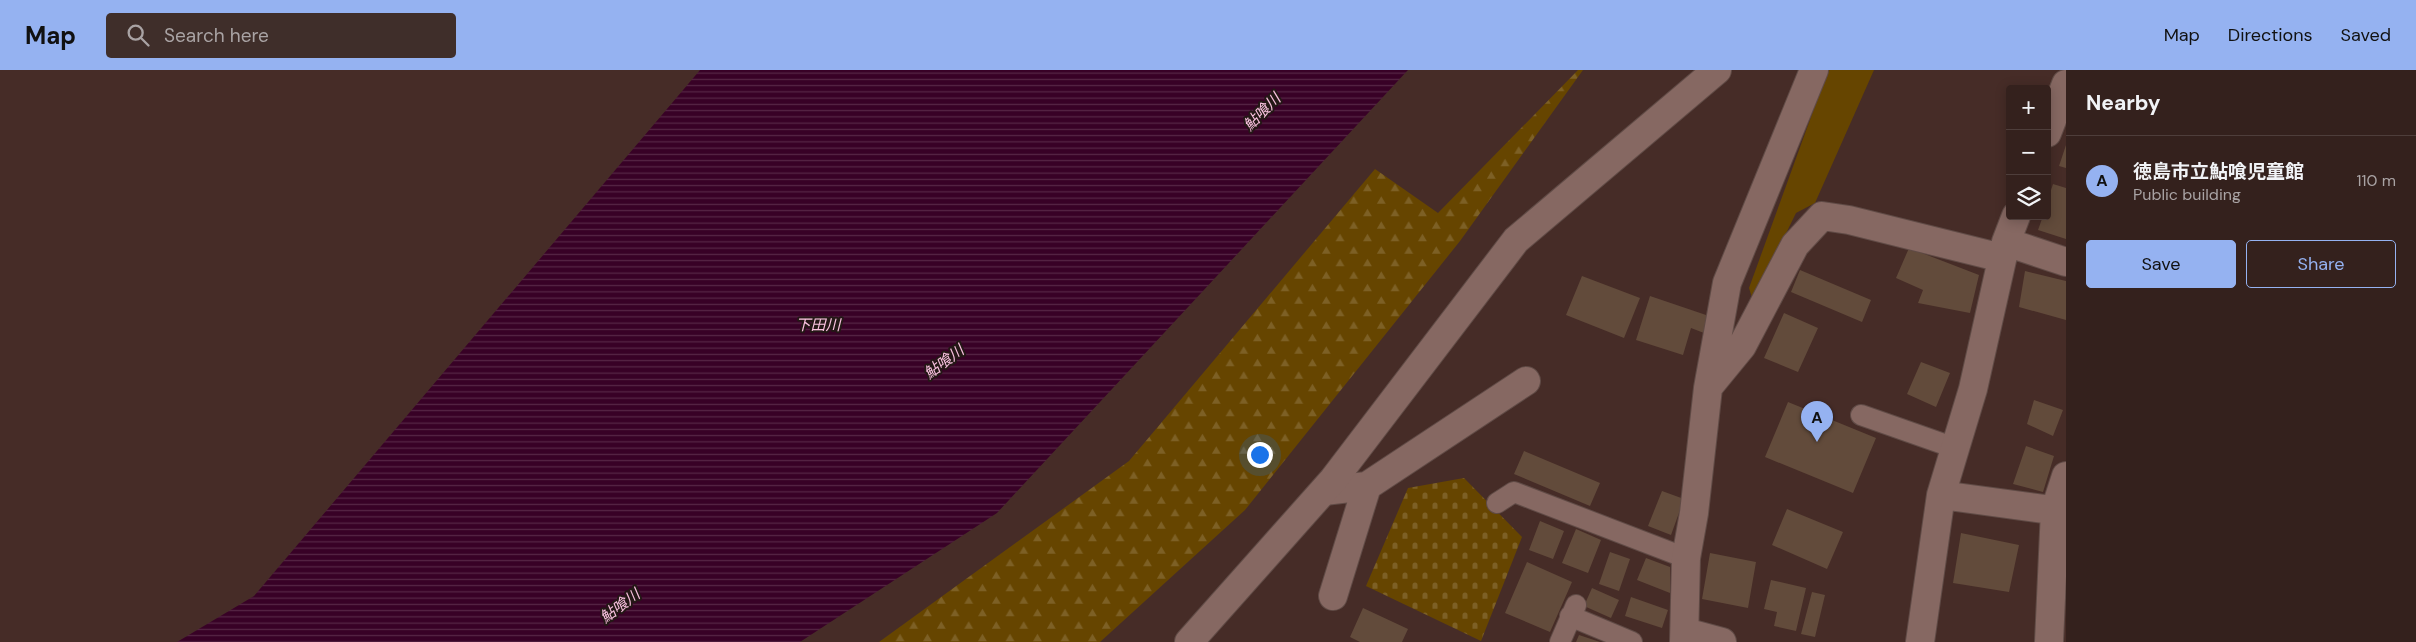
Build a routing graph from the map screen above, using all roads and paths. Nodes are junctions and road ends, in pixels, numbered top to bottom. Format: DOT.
graph roads {
  1 [pos="1717,70"];
  2 [pos="1814,70"];
  3 [pos="2066,84"];
  4 [pos="2048,130"];
  5 [pos="2015,220"];
  6 [pos="2004,250"];
  7 [pos="2066,262"];
  8 [pos="1526,381"];
  9 [pos="1708,388"];
  10 [pos="1861,415"];
  11 [pos="1955,448"];
  12 [pos="2066,476"];
  13 [pos="1367,486"];
  14 [pos="1324,491"];
  15 [pos="1941,495"];
  16 [pos="1496,503"];
  17 [pos="2060,511"];
  18 [pos="1686,558"];
  19 [pos="1333,596"];
  20 [pos="1684,637"];
  21 [pos="1189,642"];
  22 [pos="1560,642"];
  23 [pos="1632,642"];
  24 [pos="1722,642"];
  25 [pos="1920,642"];
  26 [pos="2049,642"];
  1 -- 14 [label="street"];
  2 -- 9 [label="street"];
  3 -- 4 [label="street"];
  5 -- 6 [label="street"];
  6 -- 7 [label="street"];
  6 -- 9 [label="street"];
  6 -- 11 [label="street"];
  8 -- 13 [label="street"];
  9 -- 18 [label="street"];
  10 -- 11 [label="lane"];
  11 -- 15 [label="street"];
  12 -- 17 [label="street"];
  13 -- 14 [label="street"];
  13 -- 19 [label="street"];
  14 -- 21 [label="street"];
  15 -- 17 [label="street"];
  15 -- 25 [label="street"];
  16 -- 18 [label="lane"];
  17 -- 26 [label="street"];
  18 -- 20 [label="street"];
  20 -- 24 [label="street"];
  22 -- 23 [label="lane"];
}
